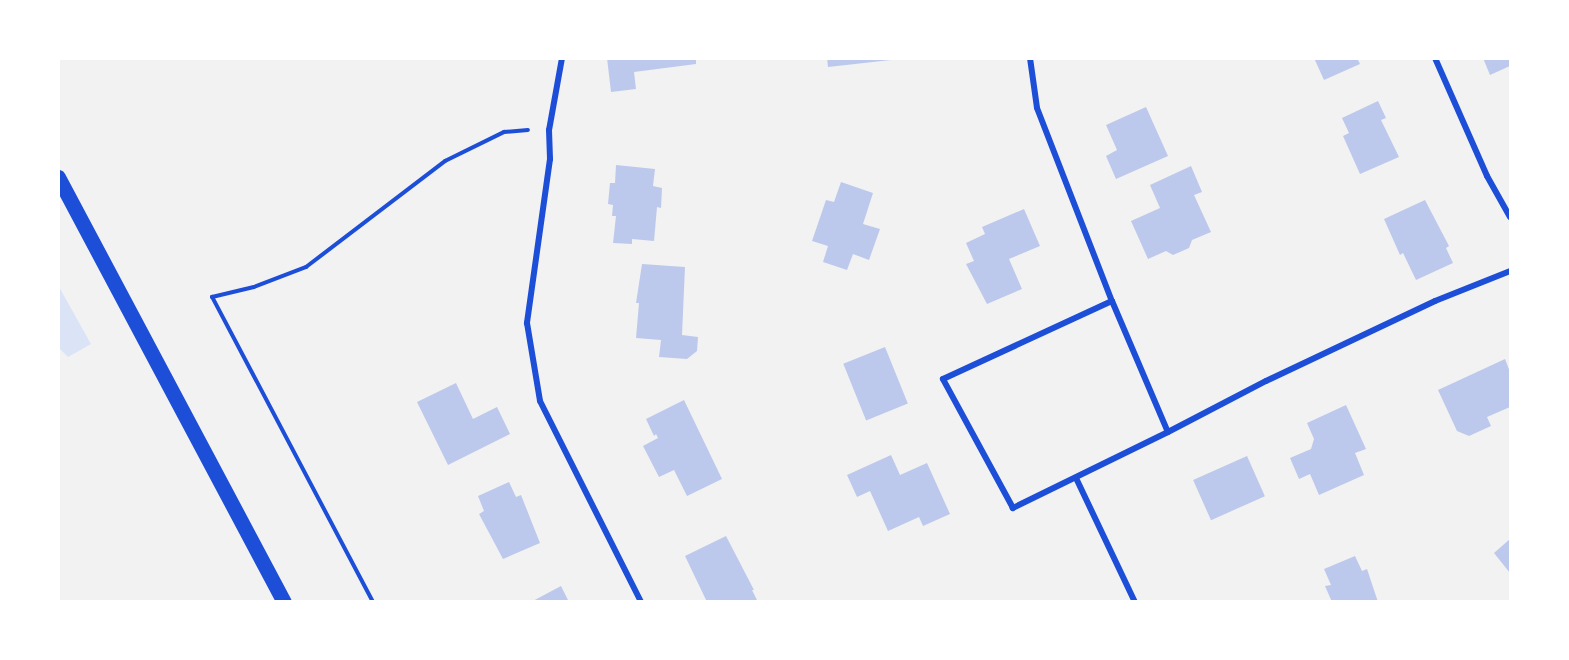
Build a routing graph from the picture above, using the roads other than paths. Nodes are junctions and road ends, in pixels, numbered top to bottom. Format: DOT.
graph roads {
  1 [pos="562,58"];
  2 [pos="1030,58"];
  3 [pos="1435,58"];
  4 [pos="58,177"];
  5 [pos="1510,217"];
  6 [pos="1510,271"];
  7 [pos="1112,301"];
  8 [pos="1168,432"];
  9 [pos="1076,478"];
  10 [pos="284,602"];
  11 [pos="641,602"];
  12 [pos="1135,602"];
  1 -- 11 [label="street"];
  2 -- 7 [label="street"];
  3 -- 5 [label="street"];
  4 -- 10 [label="main road"];
  6 -- 8 [label="street"];
  7 -- 8 [label="street"];
  7 -- 9 [label="street"];
  8 -- 9 [label="street"];
  9 -- 12 [label="street"];
}
